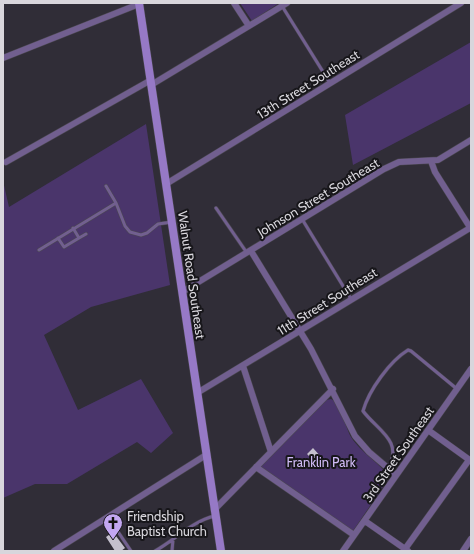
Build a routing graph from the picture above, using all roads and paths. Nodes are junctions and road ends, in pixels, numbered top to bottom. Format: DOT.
graph roads {
  1 [pos="139,3"];
  2 [pos="234,3"];
  3 [pos="461,3"];
  4 [pos="284,5"];
  5 [pos="249,26"];
  6 [pos="3,58"];
  7 [pos="151,83"];
  8 [pos="330,83"];
  9 [pos="471,140"];
  10 [pos="431,161"];
  11 [pos="6,162"];
  12 [pos="166,184"];
  13 [pos="106,186"];
  14 [pos="116,203"];
  15 [pos="216,208"];
  16 [pos="302,220"];
  17 [pos="172,222"];
  18 [pos="73,228"];
  19 [pos="470,228"];
  20 [pos="86,234"];
  21 [pos="58,238"];
  22 [pos="80,238"];
  23 [pos="39,250"];
  24 [pos="249,252"];
  25 [pos="182,292"];
  26 [pos="351,300"];
  27 [pos="300,331"];
  28 [pos="243,366"];
  29 [pos="471,368"];
  30 [pos="468,378"];
  31 [pos="333,389"];
  32 [pos="457,389"];
  33 [pos="197,393"];
  34 [pos="428,430"];
  35 [pos="271,452"];
  36 [pos="206,455"];
  37 [pos="470,460"];
  38 [pos="256,467"];
  39 [pos="388,468"];
  40 [pos="396,475"];
  41 [pos="214,513"];
  42 [pos="108,517"];
  43 [pos="364,520"];
  44 [pos="354,535"];
  45 [pos="173,539"];
  46 [pos="471,539"];
  47 [pos="407,550"];
  48 [pos="54,551"];
  49 [pos="132,551"];
  50 [pos="155,551"];
  51 [pos="172,551"];
  52 [pos="221,551"];
  53 [pos="343,551"];
  54 [pos="463,551"];
  1 -- 6 [label="street"];
  1 -- 7 [label="main road, Walnut Road Southeast"];
  2 -- 5 [label="street"];
  3 -- 8 [label="street, 13th Street Southeast"];
  4 -- 5 [label="street"];
  4 -- 8 [label="lane"];
  5 -- 7 [label="street"];
  7 -- 11 [label="street"];
  7 -- 12 [label="main road, Walnut Road Southeast"];
  8 -- 12 [label="street, 13th Street Southeast"];
  9 -- 10 [label="street, Johnson Street Southeast"];
  10 -- 16 [label="street, Johnson Street Southeast"];
  10 -- 19 [label="street"];
  12 -- 17 [label="main road, Walnut Road Southeast"];
  13 -- 14 [label="lane"];
  14 -- 17 [label="lane"];
  14 -- 18 [label="lane"];
  15 -- 24 [label="lane"];
  16 -- 24 [label="street, Johnson Street Southeast"];
  16 -- 26 [label="lane"];
  17 -- 25 [label="main road, Walnut Road Southeast"];
  18 -- 21 [label="lane"];
  18 -- 22 [label="lane"];
  19 -- 26 [label="street, 11th Street Southeast"];
  20 -- 22 [label="lane"];
  21 -- 22 [label="lane"];
  21 -- 23 [label="lane"];
  24 -- 25 [label="street, Johnson Street Southeast"];
  24 -- 27 [label="street"];
  25 -- 33 [label="main road, Walnut Road Southeast"];
  26 -- 27 [label="street, 11th Street Southeast"];
  27 -- 28 [label="street, 11th Street Southeast"];
  27 -- 31 [label="street"];
  28 -- 33 [label="street, 11th Street Southeast"];
  28 -- 35 [label="street"];
  29 -- 30 [label="street, 3rd Street Southeast"];
  30 -- 32 [label="street, 3rd Street Southeast"];
  31 -- 35 [label="street"];
  31 -- 39 [label="street"];
  32 -- 34 [label="street, 3rd Street Southeast"];
  32 -- 39 [label="lane"];
  33 -- 36 [label="main road, Walnut Road Southeast"];
  34 -- 37 [label="street"];
  34 -- 40 [label="street, 3rd Street Southeast"];
  35 -- 38 [label="street"];
  36 -- 41 [label="main road, Walnut Road Southeast"];
  36 -- 42 [label="street"];
  37 -- 47 [label="street"];
  38 -- 41 [label="street"];
  38 -- 44 [label="street"];
  39 -- 40 [label="street"];
  40 -- 43 [label="street, 3rd Street Southeast"];
  41 -- 45 [label="lane"];
  41 -- 52 [label="main road, Walnut Road Southeast"];
  42 -- 48 [label="street"];
  42 -- 49 [label="lane"];
  43 -- 44 [label="street, 3rd Street Southeast"];
  43 -- 47 [label="street"];
  44 -- 53 [label="street, 3rd Street Southeast"];
  45 -- 50 [label="lane"];
  45 -- 51 [label="lane"];
  46 -- 54 [label="street"];
}
